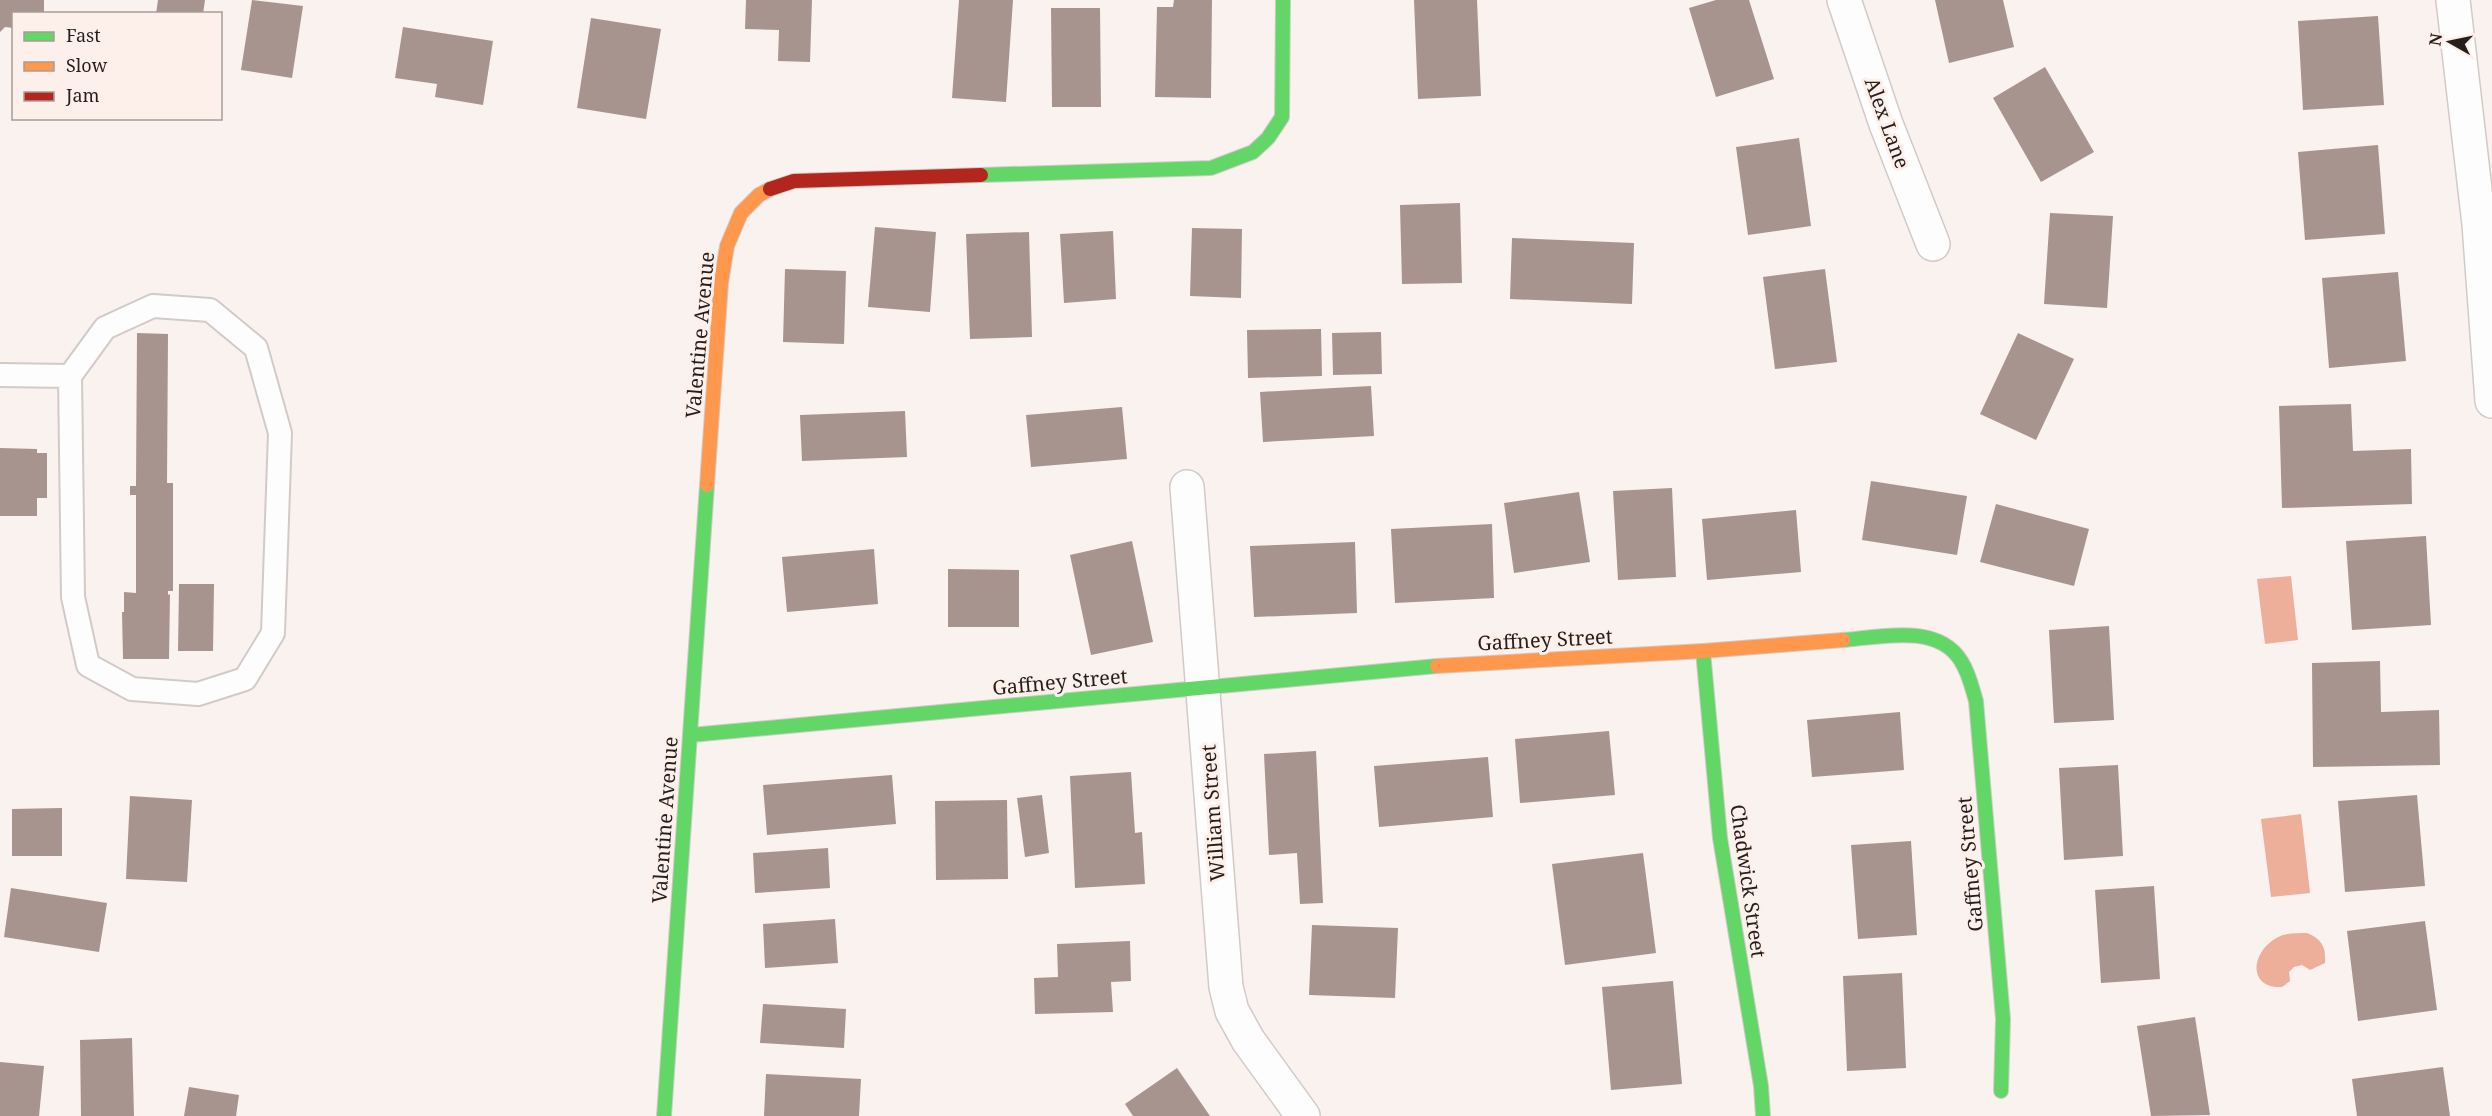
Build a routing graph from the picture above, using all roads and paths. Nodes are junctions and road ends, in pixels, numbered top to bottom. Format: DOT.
graph roads {
  1 [pos="1283,0"];
  2 [pos="1844,0"];
  3 [pos="2453,0"];
  4 [pos="2485,224"];
  5 [pos="1933,244"];
  6 [pos="0,375"];
  7 [pos="70,376"];
  8 [pos="2492,401"];
  9 [pos="1187,487"];
  10 [pos="1703,651"];
  11 [pos="1203,689"];
  12 [pos="691,735"];
  13 [pos="2001,1091"];
  14 [pos="664,1116"];
  15 [pos="1303,1116"];
  16 [pos="1763,1116"];
  1 -- 12 [label="street, Valentine Avenue"];
  2 -- 5 [label="street, Alex Lane"];
  3 -- 4 [label="street"];
  4 -- 8 [label="street"];
  6 -- 7 [label="lane"];
  7 -- 7 [label="lane"];
  9 -- 11 [label="street, William Street"];
  10 -- 11 [label="street, Gaffney Street"];
  10 -- 13 [label="street, Gaffney Street"];
  10 -- 16 [label="street, Chadwick Street"];
  11 -- 12 [label="street, Gaffney Street"];
  11 -- 15 [label="street, William Street"];
  12 -- 14 [label="street, Valentine Avenue"];
}
